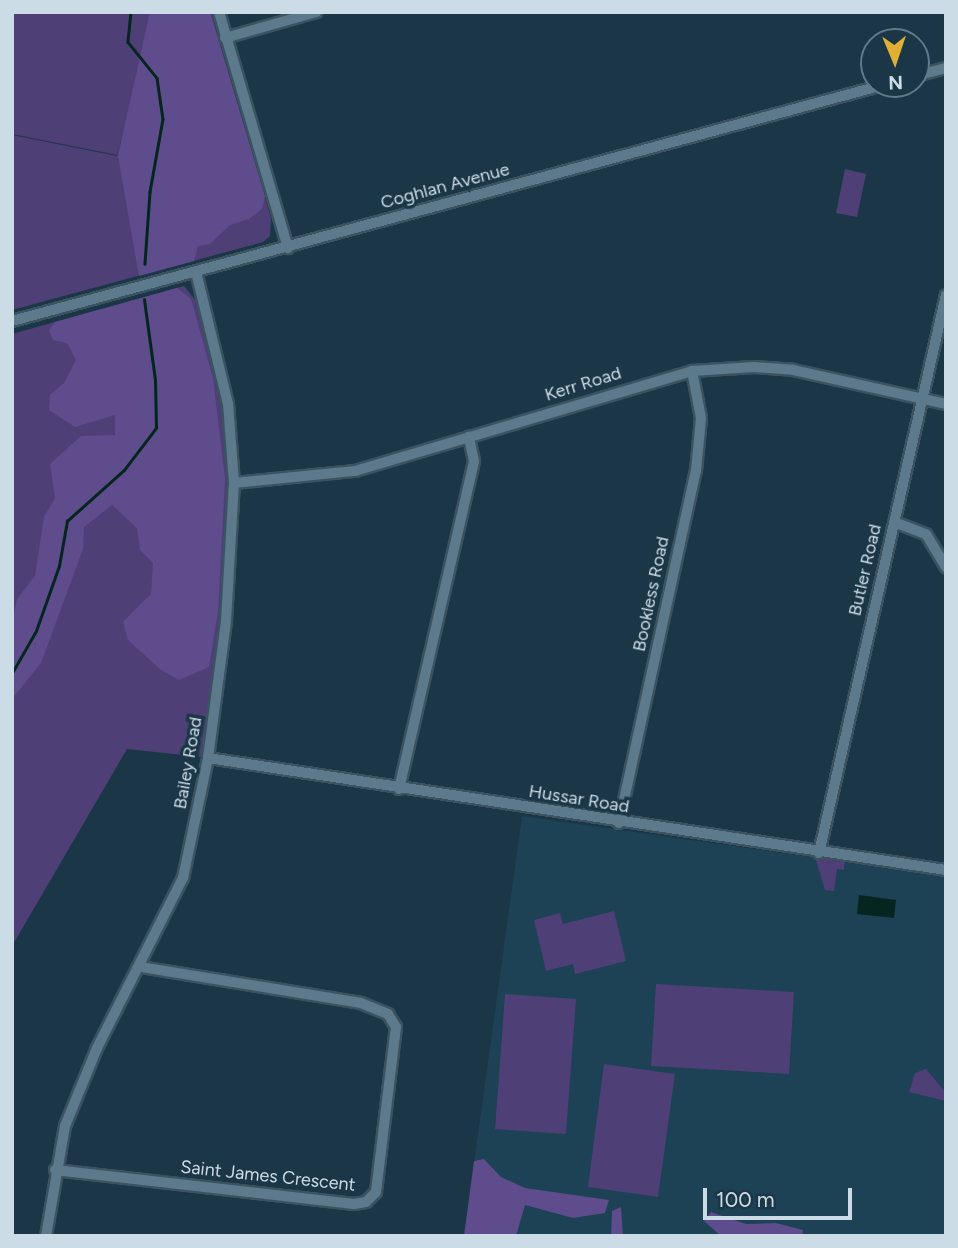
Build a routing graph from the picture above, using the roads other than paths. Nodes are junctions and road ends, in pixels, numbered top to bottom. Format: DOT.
graph roads {
  1 [pos="219,12"];
  2 [pos="316,12"];
  3 [pos="225,38"];
  4 [pos="860,91"];
  5 [pos="288,248"];
  6 [pos="196,271"];
  7 [pos="946,295"];
  8 [pos="12,321"];
  9 [pos="692,372"];
  10 [pos="921,398"];
  11 [pos="946,404"];
  12 [pos="469,437"];
  13 [pos="234,484"];
  14 [pos="894,522"];
  15 [pos="946,567"];
  16 [pos="208,758"];
  17 [pos="399,789"];
  18 [pos="619,823"];
  19 [pos="818,853"];
  20 [pos="946,870"];
  21 [pos="142,967"];
  22 [pos="55,1170"];
  23 [pos="46,1236"];
  1 -- 3 [label="street"];
  2 -- 3 [label="street"];
  3 -- 5 [label="street"];
  4 -- 5 [label="street, Coghlan Avenue"];
  5 -- 6 [label="street, Coghlan Avenue"];
  6 -- 8 [label="street, Coghlan Avenue"];
  6 -- 13 [label="street, Bailey Road"];
  7 -- 10 [label="street, Butler Road"];
  9 -- 10 [label="street, Kerr Road"];
  9 -- 12 [label="street, Kerr Road"];
  9 -- 18 [label="street, Bookless Road"];
  10 -- 11 [label="street, Kerr Road"];
  10 -- 14 [label="street, Butler Road"];
  12 -- 13 [label="street, Kerr Road"];
  12 -- 17 [label="street"];
  13 -- 16 [label="street, Bailey Road"];
  14 -- 15 [label="street"];
  14 -- 19 [label="street, Butler Road"];
  16 -- 17 [label="street, Hussar Road"];
  16 -- 21 [label="street, Bailey Road"];
  17 -- 18 [label="street, Hussar Road"];
  18 -- 19 [label="street, Hussar Road"];
  19 -- 20 [label="street, Hussar Road"];
  21 -- 22 [label="street, Bailey Road"];
  21 -- 22 [label="street, Saint James Crescent"];
  22 -- 23 [label="street, Bailey Road"];
}
